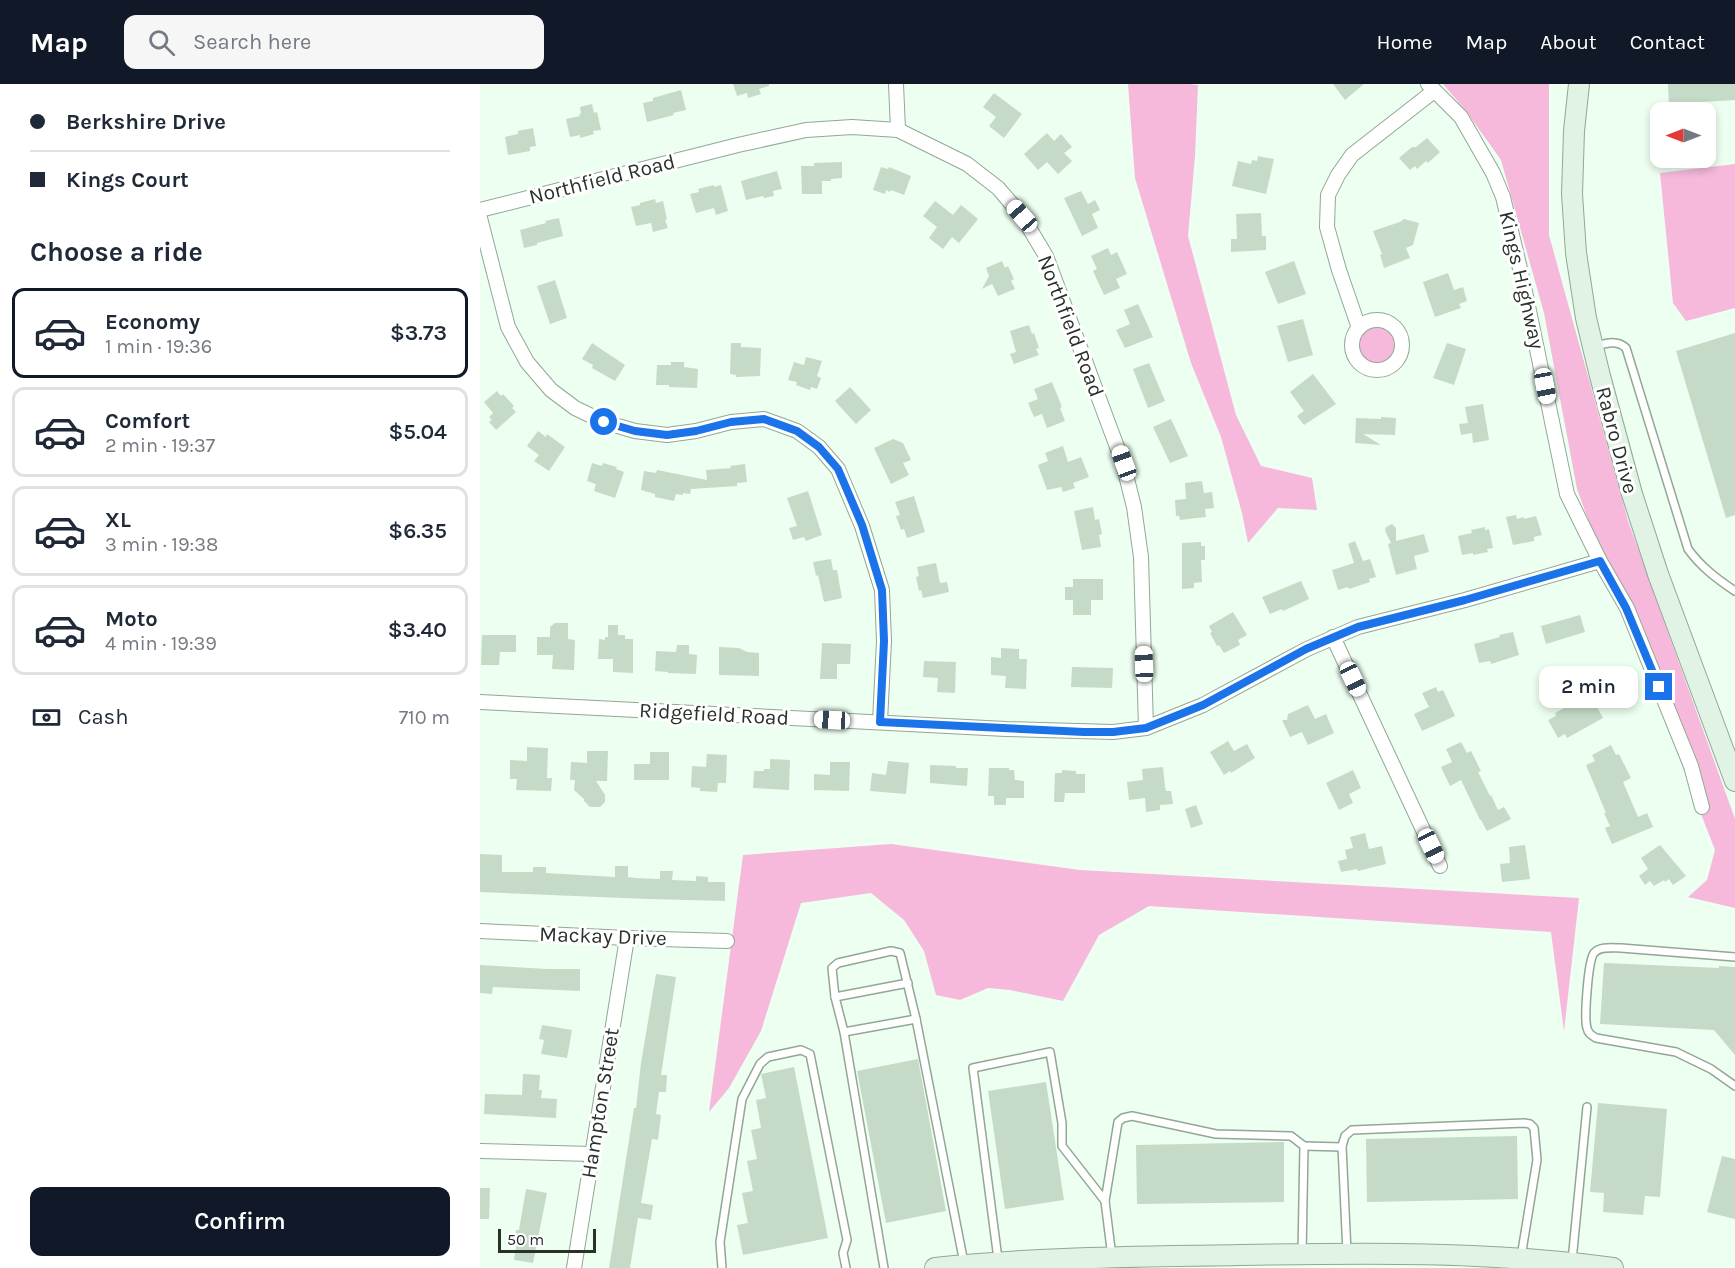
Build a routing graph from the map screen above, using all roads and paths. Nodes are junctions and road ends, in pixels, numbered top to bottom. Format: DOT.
graph roads {
  1 [pos="896,84"];
  2 [pos="1579,84"];
  3 [pos="1431,87"];
  4 [pos="898,130"];
  5 [pos="480,210"];
  6 [pos="480,218"];
  7 [pos="1359,328"];
  8 [pos="1593,347"];
  9 [pos="1600,561"];
  10 [pos="1735,591"];
  11 [pos="1333,637"];
  12 [pos="480,702"];
  13 [pos="880,722"];
  14 [pos="1146,728"];
  15 [pos="1735,781"];
  16 [pos="1702,807"];
  17 [pos="1440,866"];
  18 [pos="480,931"];
  19 [pos="627,938"];
  20 [pos="727,941"];
  21 [pos="1735,957"];
  22 [pos="908,983"];
  23 [pos="836,997"];
  24 [pos="916,1019"];
  25 [pos="844,1032"];
  26 [pos="1735,1086"];
  27 [pos="1587,1107"];
  28 [pos="1304,1146"];
  29 [pos="1342,1147"];
  30 [pos="480,1151"];
  31 [pos="592,1154"];
  32 [pos="1105,1201"];
  33 [pos="1302,1254"];
  34 [pos="1347,1254"];
  35 [pos="1112,1257"];
  36 [pos="1521,1260"];
  37 [pos="999,1262"];
  38 [pos="1159,1262"];
  39 [pos="964,1265"];
  40 [pos="1579,1265"];
  41 [pos="574,1268"];
  42 [pos="722,1268"];
  43 [pos="846,1268"];
  44 [pos="884,1268"];
  45 [pos="935,1268"];
  46 [pos="1613,1268"];
  1 -- 4 [label="street"];
  2 -- 8 [label="main road, Rabro Drive"];
  3 -- 7 [label="street"];
  3 -- 9 [label="street, Kings Highway"];
  4 -- 5 [label="street, Northfield Road"];
  4 -- 14 [label="street, Northfield Road"];
  6 -- 13 [label="street"];
  8 -- 10 [label="lane"];
  8 -- 15 [label="main road, Rabro Drive"];
  9 -- 11 [label="street, Ridgefield Road"];
  9 -- 16 [label="street, Kings Highway"];
  11 -- 14 [label="street, Ridgefield Road"];
  11 -- 17 [label="street"];
  12 -- 13 [label="street, Ridgefield Road"];
  13 -- 14 [label="street, Ridgefield Road"];
  18 -- 19 [label="street, Mackay Drive"];
  19 -- 20 [label="street, Mackay Drive"];
  19 -- 31 [label="street, Hampton Street"];
  21 -- 26 [label="lane"];
  22 -- 23 [label="lane"];
  22 -- 23 [label="lane"];
  22 -- 24 [label="lane"];
  23 -- 25 [label="lane"];
  24 -- 25 [label="lane"];
  24 -- 39 [label="lane"];
  25 -- 44 [label="lane"];
  27 -- 40 [label="lane"];
  28 -- 29 [label="lane"];
  28 -- 32 [label="lane"];
  28 -- 33 [label="lane"];
  29 -- 34 [label="lane"];
  29 -- 36 [label="lane"];
  30 -- 31 [label="street"];
  31 -- 41 [label="street, Hampton Street"];
  32 -- 35 [label="lane"];
  32 -- 37 [label="lane"];
  33 -- 34 [label="main road"];
  33 -- 38 [label="main road"];
  34 -- 36 [label="main road"];
  35 -- 37 [label="main road"];
  35 -- 38 [label="main road"];
  36 -- 40 [label="main road"];
  37 -- 39 [label="main road"];
  39 -- 45 [label="main road"];
  40 -- 46 [label="main road"];
  42 -- 43 [label="lane"];
}
